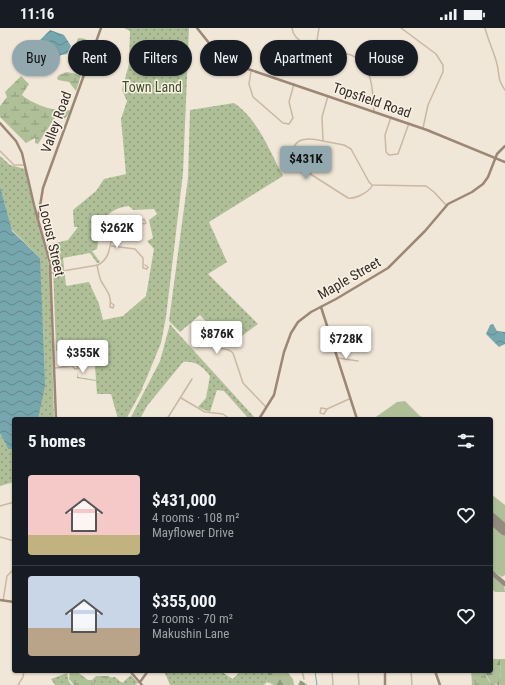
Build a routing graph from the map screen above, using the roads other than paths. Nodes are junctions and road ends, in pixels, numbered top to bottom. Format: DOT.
graph roads {
  1 [pos="101,28"];
  2 [pos="197,28"];
  3 [pos="292,28"];
  4 [pos="320,28"];
  5 [pos="401,28"];
  6 [pos="485,28"];
  7 [pos="206,40"];
  8 [pos="302,40"];
  9 [pos="317,40"];
  10 [pos="347,53"];
  11 [pos="252,70"];
  12 [pos="250,76"];
  13 [pos="294,84"];
  14 [pos="505,90"];
  15 [pos="328,96"];
  16 [pos="374,112"];
  17 [pos="391,117"];
  18 [pos="0,123"];
  19 [pos="408,123"];
  20 [pos="422,128"];
  21 [pos="323,141"];
  22 [pos="505,146"];
  23 [pos="0,151"];
  24 [pos="495,159"];
  25 [pos="505,162"];
  26 [pos="26,164"];
  27 [pos="372,185"];
  28 [pos="446,206"];
  29 [pos="141,221"];
  30 [pos="39,225"];
  31 [pos="111,246"];
  32 [pos="97,265"];
  33 [pos="144,265"];
  34 [pos="51,273"];
  35 [pos="111,303"];
  36 [pos="321,307"];
  37 [pos="199,344"];
  38 [pos="338,358"];
  39 [pos="358,361"];
  40 [pos="72,366"];
  41 [pos="55,368"];
  42 [pos="192,379"];
  43 [pos="181,398"];
  44 [pos="351,398"];
  45 [pos="266,407"];
  46 [pos="327,409"];
  47 [pos="56,417"];
  48 [pos="168,417"];
  49 [pos="227,417"];
  50 [pos="260,417"];
  51 [pos="356,417"];
  52 [pos="12,503"];
  53 [pos="0,506"];
  54 [pos="0,537"];
  55 [pos="12,540"];
  56 [pos="12,571"];
  57 [pos="2,600"];
  58 [pos="12,602"];
  59 [pos="24,673"];
  60 [pos="132,673"];
  61 [pos="147,673"];
  62 [pos="303,673"];
  63 [pos="332,673"];
  64 [pos="358,673"];
  65 [pos="385,673"];
  66 [pos="411,673"];
  67 [pos="436,673"];
  68 [pos="304,678"];
  69 [pos="140,682"];
  70 [pos="18,685"];
  71 [pos="142,685"];
  72 [pos="333,685"];
  73 [pos="359,685"];
  74 [pos="385,685"];
  75 [pos="412,685"];
  76 [pos="440,685"];
  1 -- 30 [label="main road, Valley Road"];
  2 -- 7 [label="main road, Topsfield Road"];
  3 -- 8 [label="street"];
  4 -- 9 [label="street"];
  5 -- 20 [label="street"];
  6 -- 14 [label="street"];
  10 -- 16 [label="street"];
  11 -- 13 [label="main road, Topsfield Road"];
  12 -- 13 [label="street"];
  13 -- 15 [label="main road, Topsfield Road"];
  15 -- 16 [label="main road, Topsfield Road"];
  15 -- 21 [label="street"];
  16 -- 17 [label="main road, Topsfield Road"];
  17 -- 19 [label="main road, Topsfield Road"];
  17 -- 19 [label="street"];
  18 -- 26 [label="main road, Locust Street"];
  19 -- 20 [label="main road, Topsfield Road"];
  20 -- 24 [label="main road, Topsfield Road"];
  21 -- 27 [label="street"];
  21 -- 27 [label="street"];
  22 -- 24 [label="main road, Maple Street"];
  23 -- 26 [label="street"];
  24 -- 25 [label="main road, Topsfield Road"];
  24 -- 28 [label="main road, Maple Street"];
  26 -- 30 [label="main road, Locust Street"];
  27 -- 28 [label="street"];
  28 -- 36 [label="main road, Maple Street"];
  29 -- 31 [label="street"];
  30 -- 34 [label="main road, Locust Street"];
  31 -- 32 [label="street"];
  31 -- 33 [label="street"];
  32 -- 34 [label="street"];
  32 -- 35 [label="street"];
  34 -- 41 [label="main road, Locust Street"];
  36 -- 38 [label="main road"];
  36 -- 45 [label="main road, Maple Street"];
  37 -- 45 [label="street"];
  38 -- 39 [label="street"];
  38 -- 44 [label="main road"];
  40 -- 41 [label="street"];
  41 -- 47 [label="main road, Locust Street"];
  42 -- 43 [label="street"];
  43 -- 48 [label="street"];
  43 -- 49 [label="street"];
  44 -- 46 [label="street"];
  44 -- 51 [label="main road"];
  45 -- 50 [label="main road, Maple Street"];
  52 -- 53 [label="street"];
  54 -- 55 [label="street"];
  56 -- 57 [label="street"];
  57 -- 58 [label="main road"];
  59 -- 70 [label="street"];
  60 -- 69 [label="main road"];
  61 -- 69 [label="main road"];
  62 -- 68 [label="street"];
  63 -- 72 [label="street"];
  64 -- 73 [label="street"];
  65 -- 74 [label="main road"];
  66 -- 75 [label="street"];
  67 -- 76 [label="main road"];
  69 -- 71 [label="main road"];
}
